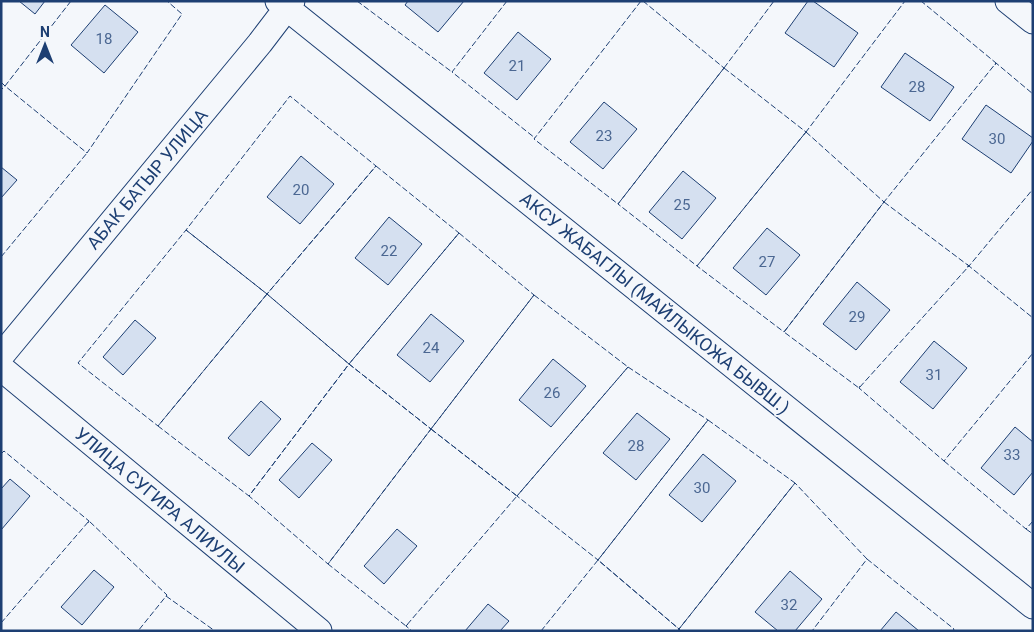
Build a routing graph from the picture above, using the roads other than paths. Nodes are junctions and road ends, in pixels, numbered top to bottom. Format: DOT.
graph roads {
  1 [pos="1008,1"];
  2 [pos="286,4"];
  3 [pos="1033,22"];
  4 [pos="1,356"];
  5 [pos="1,368"];
  6 [pos="1033,606"];
  7 [pos="319,631"];
  1 -- 3 [label="street"];
  2 -- 4 [label="street, АБАК БАТЫР УЛИЦА"];
  2 -- 6 [label="street, АКСУ ЖАБАГЛЫ (МАЙЛЫКОЖА БЫВШ.)"];
  5 -- 7 [label="street, УЛИЦА СУГИРА АЛИУЛЫ"];
}
